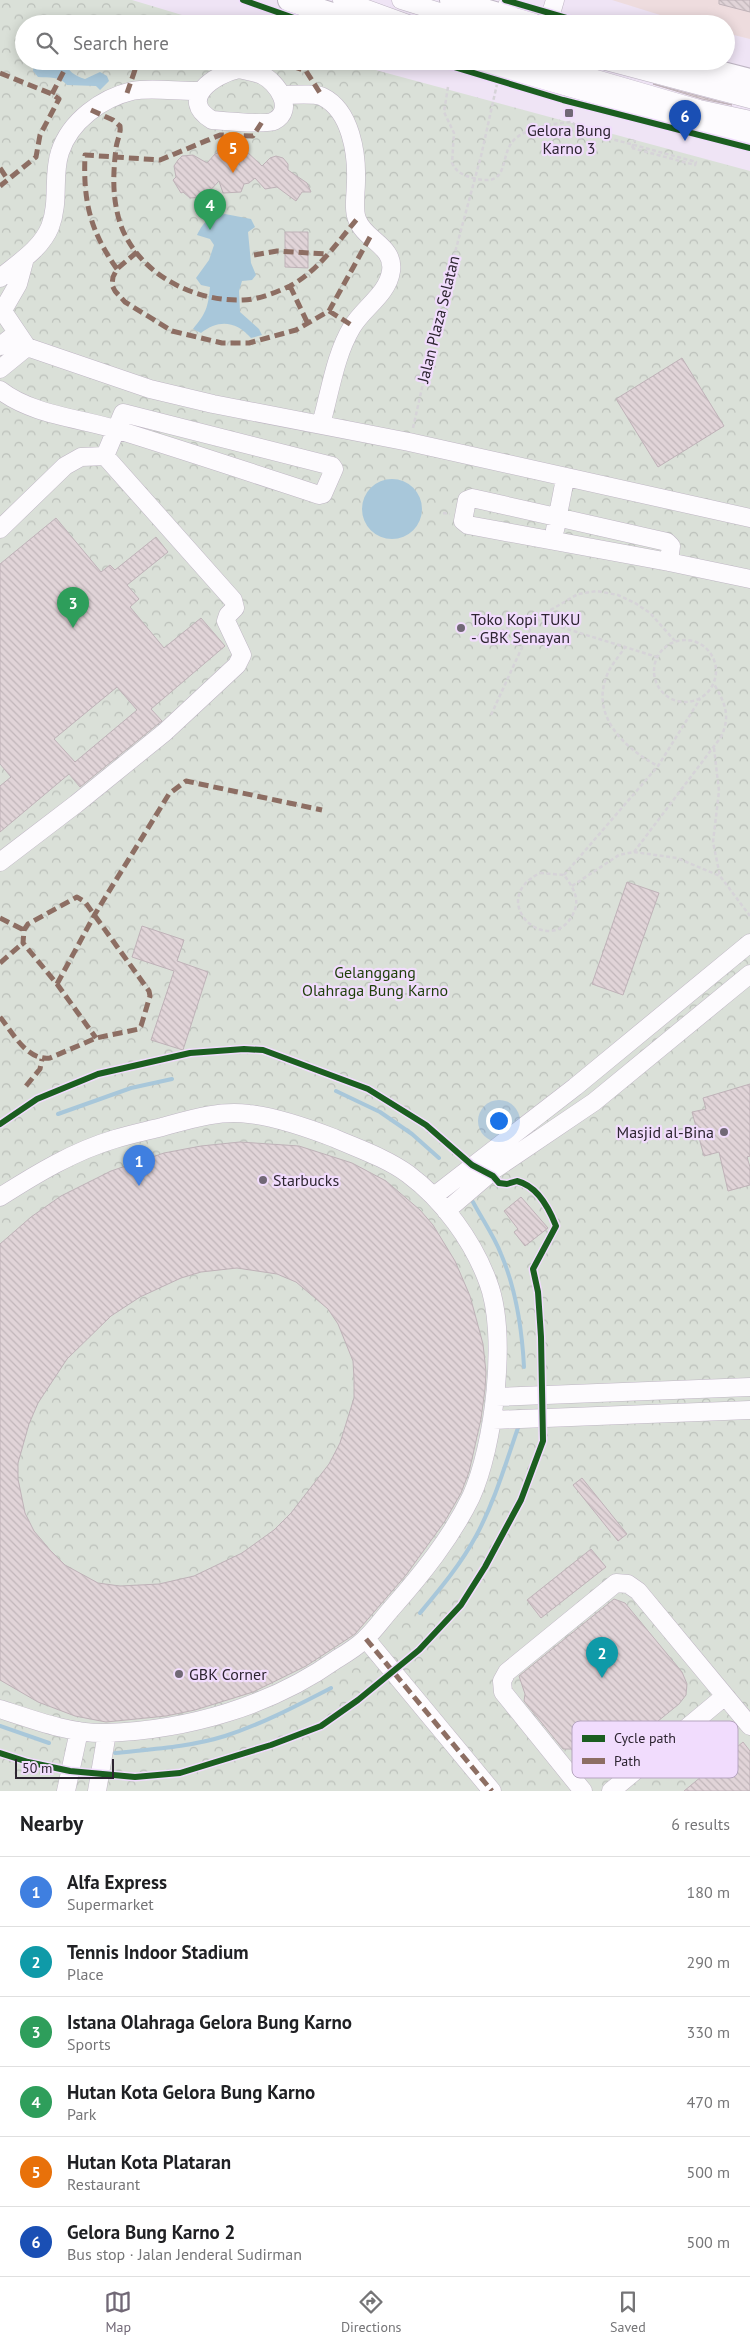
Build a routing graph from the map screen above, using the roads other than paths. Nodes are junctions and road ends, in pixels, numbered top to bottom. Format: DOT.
graph roads {
  1 [pos="289,0"];
  2 [pos="401,0"];
  3 [pos="555,0"];
  4 [pos="455,1"];
  5 [pos="351,14"];
  6 [pos="497,15"];
  7 [pos="551,15"];
  8 [pos="235,70"];
  9 [pos="242,70"];
  10 [pos="486,70"];
  11 [pos="564,70"];
  12 [pos="640,70"];
  13 [pos="711,70"];
  14 [pos="750,80"];
  15 [pos="201,91"];
  16 [pos="282,95"];
  17 [pos="750,99"];
  18 [pos="750,120"];
  19 [pos="750,135"];
  20 [pos="25,258"];
  21 [pos="0,278"];
  22 [pos="1,308"];
  23 [pos="22,340"];
  24 [pos="0,346"];
  25 [pos="0,369"];
  26 [pos="0,390"];
  27 [pos="321,424"];
  28 [pos="117,430"];
  29 [pos="105,456"];
  30 [pos="565,479"];
  31 [pos="556,518"];
  32 [pos="750,518"];
  33 [pos="3,521"];
  34 [pos="553,540"];
  35 [pos="669,562"];
  36 [pos="750,579"];
  37 [pos="0,862"];
  38 [pos="750,943"];
  39 [pos="750,974"];
  40 [pos="575,1087"];
  41 [pos="594,1102"];
  42 [pos="484,1155"];
  43 [pos="495,1169"];
  44 [pos="434,1196"];
  45 [pos="0,1197"];
  46 [pos="446,1211"];
  47 [pos="750,1387"];
  48 [pos="557,1394"];
  49 [pos="496,1397"];
  50 [pos="750,1410"];
  51 [pos="554,1418"];
  52 [pos="493,1420"];
  53 [pos="366,1639"];
  54 [pos="725,1696"];
  55 [pos="0,1709"];
  56 [pos="695,1721"];
  57 [pos="750,1726"];
  58 [pos="79,1731"];
  59 [pos="107,1733"];
  60 [pos="572,1777"];
  61 [pos="572,1778"];
  62 [pos="627,1778"];
  63 [pos="66,1791"];
  64 [pos="97,1791"];
  65 [pos="492,1791"];
  66 [pos="583,1791"];
  67 [pos="611,1791"];
  1 -- 5 [label="main road"];
  2 -- 6 [label="street"];
  3 -- 7 [label="street"];
  4 -- 6 [label="main road"];
  8 -- 15 [label="street"];
  9 -- 16 [label="street"];
  10 -- 19 [label="main road"];
  11 -- 18 [label="street"];
  12 -- 17 [label="street"];
  13 -- 14 [label="main road"];
  15 -- 16 [label="street"];
  15 -- 20 [label="street"];
  16 -- 27 [label="street"];
  20 -- 21 [label="street"];
  20 -- 22 [label="street"];
  22 -- 23 [label="street"];
  23 -- 24 [label="street"];
  23 -- 25 [label="street"];
  23 -- 27 [label="street"];
  26 -- 28 [label="street"];
  27 -- 30 [label="street"];
  28 -- 28 [label="street"];
  28 -- 29 [label="street"];
  29 -- 33 [label="street"];
  29 -- 37 [label="street"];
  30 -- 31 [label="street"];
  30 -- 32 [label="street"];
  31 -- 34 [label="street"];
  31 -- 34 [label="street"];
  31 -- 35 [label="street"];
  34 -- 35 [label="street"];
  35 -- 36 [label="street"];
  38 -- 40 [label="street"];
  39 -- 41 [label="street"];
  40 -- 41 [label="street"];
  40 -- 42 [label="street"];
  41 -- 43 [label="street"];
  42 -- 43 [label="street"];
  42 -- 44 [label="street"];
  43 -- 46 [label="street"];
  44 -- 45 [label="street"];
  44 -- 46 [label="street"];
  46 -- 49 [label="street"];
  47 -- 48 [label="street"];
  48 -- 49 [label="street"];
  48 -- 51 [label="street"];
  49 -- 52 [label="street"];
  50 -- 51 [label="street"];
  51 -- 52 [label="street"];
  52 -- 53 [label="street"];
  53 -- 59 [label="street"];
  53 -- 65 [label="street"];
  54 -- 56 [label="street"];
  54 -- 57 [label="street"];
  54 -- 60 [label="street"];
  55 -- 58 [label="street"];
  58 -- 59 [label="street"];
  58 -- 63 [label="street"];
  59 -- 64 [label="street"];
  61 -- 66 [label="street"];
  62 -- 67 [label="street"];
}
